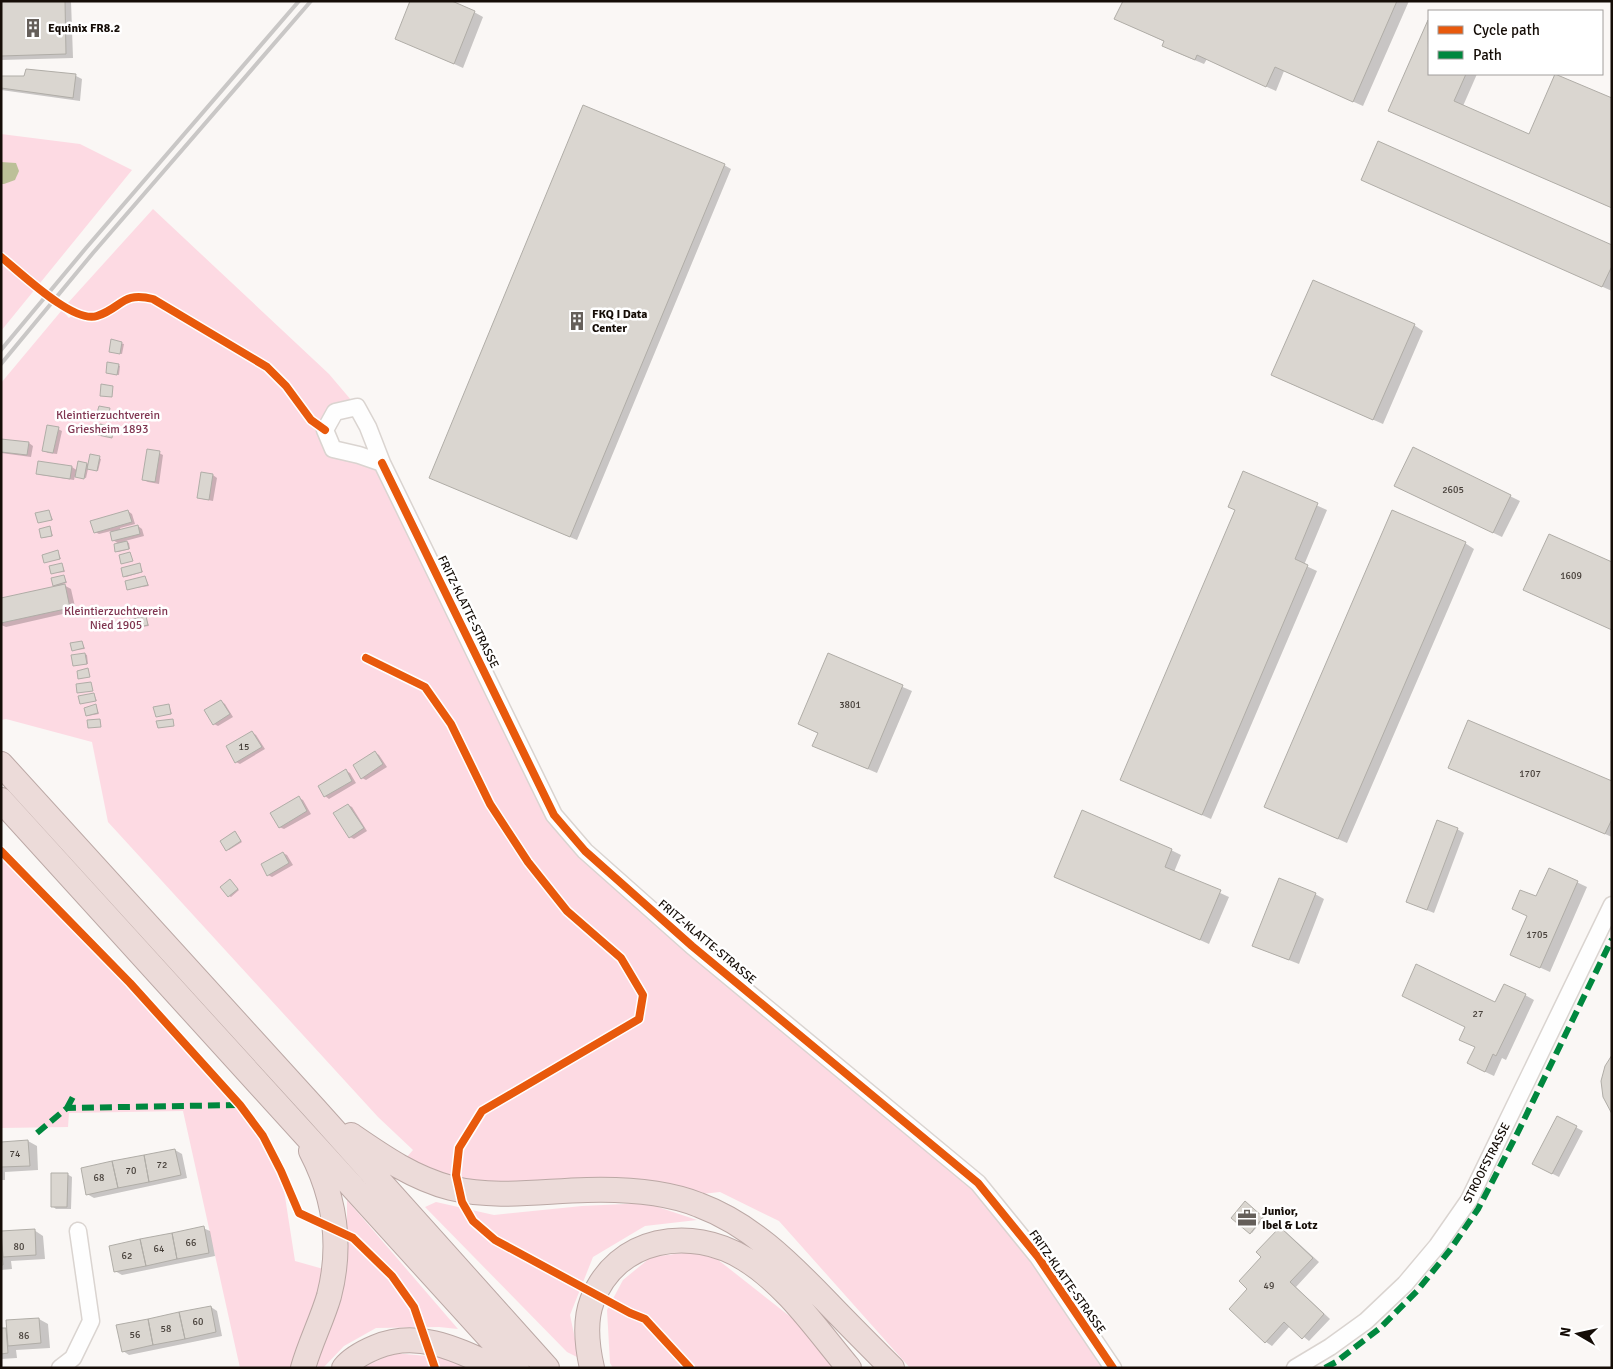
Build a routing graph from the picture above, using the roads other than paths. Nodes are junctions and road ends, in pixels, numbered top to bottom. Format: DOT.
graph roads {
  1 [pos="382,463"];
  2 [pos="1,764"];
  3 [pos="1,800"];
  4 [pos="1612,905"];
  5 [pos="314,1108"];
  6 [pos="299,1128"];
  7 [pos="78,1232"];
  8 [pos="60,1368"];
  9 [pos="303,1368"];
  10 [pos="344,1368"];
  11 [pos="496,1368"];
  12 [pos="517,1368"];
  13 [pos="547,1368"];
  14 [pos="592,1368"];
  15 [pos="849,1368"];
  16 [pos="892,1368"];
  17 [pos="1113,1368"];
  18 [pos="1295,1368"];
  1 -- 17 [label="street, FRITZ-KLATTE-STRASSE"];
  2 -- 5 [label="highway"];
  3 -- 6 [label="highway"];
  4 -- 18 [label="street, STROOFSTRASSE"];
  5 -- 13 [label="highway"];
  5 -- 16 [label="highway"];
  6 -- 9 [label="highway"];
  6 -- 12 [label="highway"];
  7 -- 8 [label="street"];
  10 -- 11 [label="highway"];
  14 -- 15 [label="highway"];
}
